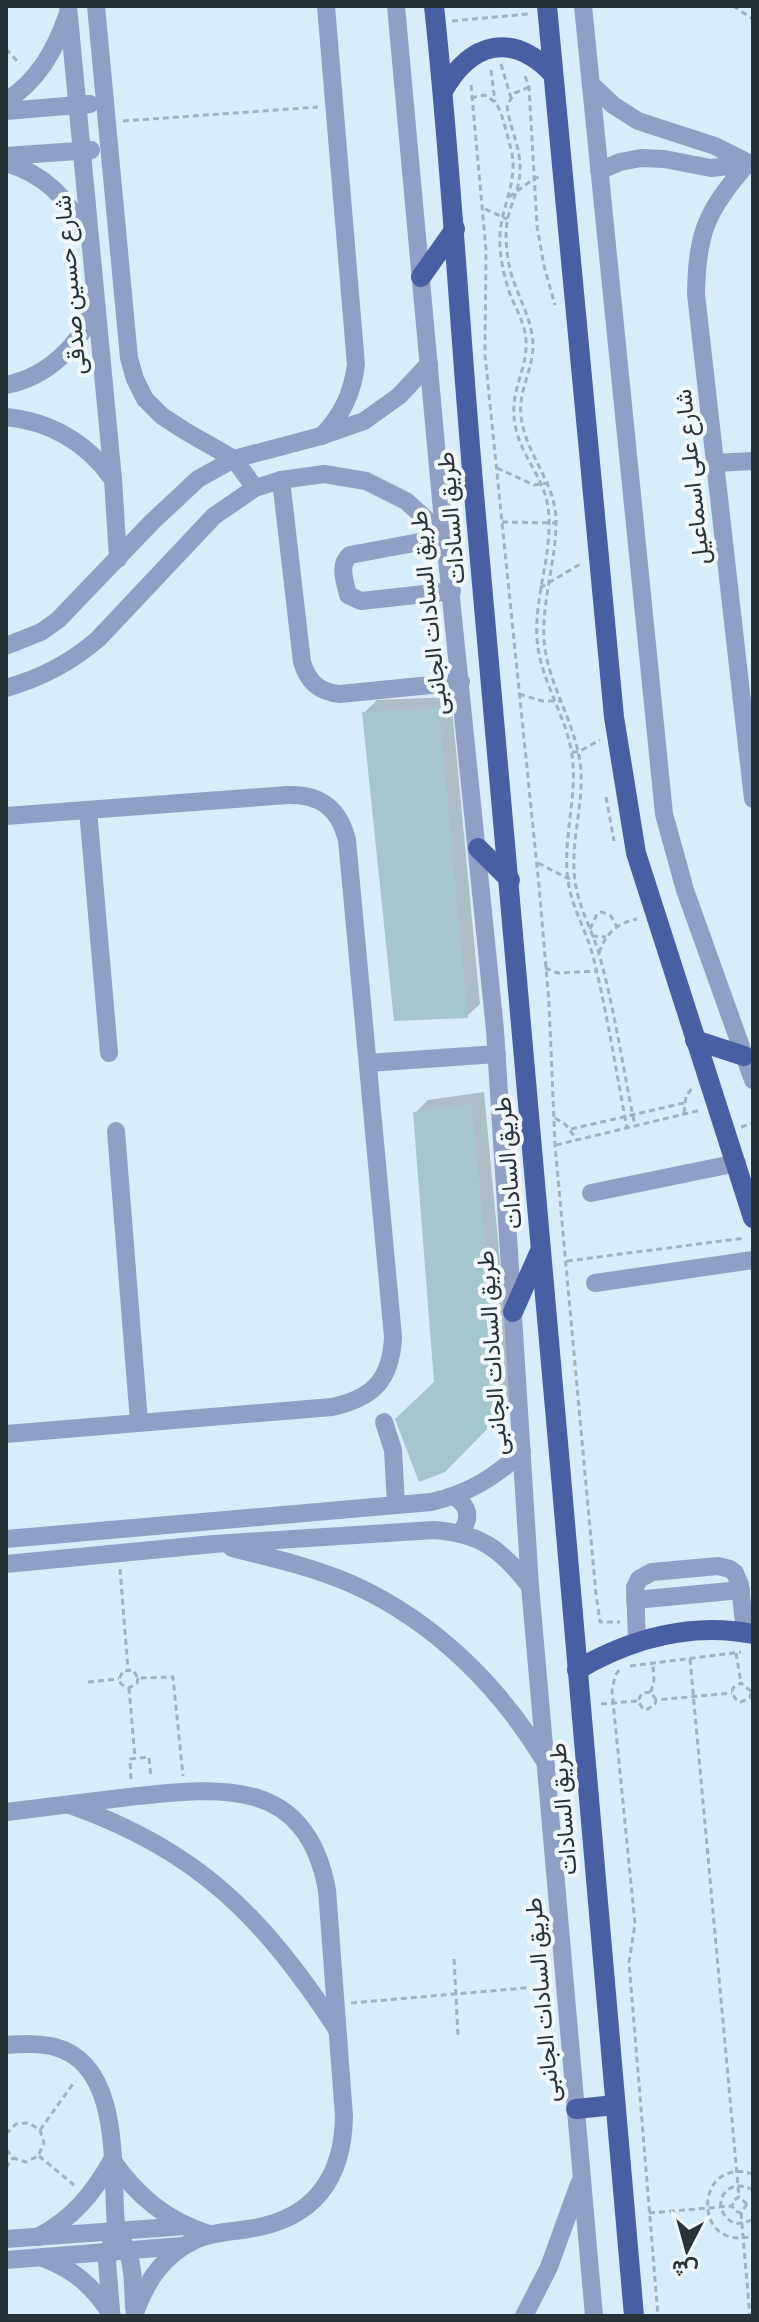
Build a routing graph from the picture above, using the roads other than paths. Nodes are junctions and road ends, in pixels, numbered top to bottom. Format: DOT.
graph roads {
  1 [pos="96,6"];
  2 [pos="326,6"];
  3 [pos="396,6"];
  4 [pos="583,6"];
  5 [pos="69,8"];
  6 [pos="548,9"];
  7 [pos="435,14"];
  8 [pos="553,74"];
  9 [pos="591,84"];
  10 [pos="443,91"];
  11 [pos="6,101"];
  12 [pos="105,102"];
  13 [pos="78,105"];
  14 [pos="6,111"];
  15 [pos="109,149"];
  16 [pos="82,151"];
  17 [pos="6,156"];
  18 [pos="6,163"];
  19 [pos="750,164"];
  20 [pos="599,171"];
  21 [pos="455,229"];
  22 [pos="91,247"];
  23 [pos="421,277"];
  24 [pos="96,298"];
  25 [pos="429,364"];
  26 [pos="6,385"];
  27 [pos="6,417"];
  28 [pos="321,436"];
  29 [pos="234,459"];
  30 [pos="753,461"];
  31 [pos="715,463"];
  32 [pos="113,479"];
  33 [pos="281,480"];
  34 [pos="255,488"];
  35 [pos="446,537"];
  36 [pos="118,559"];
  37 [pos="452,591"];
  38 [pos="6,646"];
  39 [pos="461,682"];
  40 [pos="6,688"];
  41 [pos="751,778"];
  42 [pos="753,799"];
  43 [pos="88,810"];
  44 [pos="6,816"];
  45 [pos="478,848"];
  46 [pos="510,880"];
  47 [pos="695,1040"];
  48 [pos="109,1053"];
  49 [pos="497,1054"];
  50 [pos="744,1056"];
  51 [pos="368,1063"];
  52 [pos="753,1080"];
  53 [pos="116,1131"];
  54 [pos="737,1163"];
  55 [pos="591,1193"];
  56 [pos="747,1222"];
  57 [pos="541,1248"];
  58 [pos="751,1260"];
  59 [pos="595,1283"];
  60 [pos="513,1312"];
  61 [pos="139,1422"];
  62 [pos="384,1422"];
  63 [pos="6,1434"];
  64 [pos="522,1452"];
  65 [pos="455,1497"];
  66 [pos="396,1505"];
  67 [pos="461,1532"];
  68 [pos="66,1534"];
  69 [pos="6,1539"];
  70 [pos="214,1544"];
  71 [pos="70,1558"];
  72 [pos="6,1564"];
  73 [pos="530,1586"];
  74 [pos="741,1590"];
  75 [pos="635,1600"];
  76 [pos="748,1640"];
  77 [pos="637,1641"];
  78 [pos="577,1670"];
  79 [pos="546,1763"];
  80 [pos="67,1804"];
  81 [pos="6,1812"];
  82 [pos="337,2030"];
  83 [pos="6,2045"];
  84 [pos="615,2105"];
  85 [pos="576,2109"];
  86 [pos="112,2160"];
  87 [pos="581,2177"];
  88 [pos="185,2226"];
  89 [pos="117,2231"];
  90 [pos="209,2234"];
  91 [pos="38,2237"];
  92 [pos="6,2239"];
  93 [pos="182,2246"];
  94 [pos="128,2251"];
  95 [pos="108,2252"];
  96 [pos="40,2257"];
  97 [pos="6,2260"];
  98 [pos="135,2315"];
  99 [pos="112,2316"];
  100 [pos="524,2316"];
  101 [pos="594,2316"];
  102 [pos="634,2316"];
  1 -- 12 [label="street"];
  2 -- 28 [label="street"];
  3 -- 23 [label="street, طريق السادات الجانبى"];
  4 -- 9 [label="street"];
  5 -- 11 [label="street"];
  5 -- 13 [label="street, شارع حسين صدقى"];
  6 -- 8 [label="main road"];
  7 -- 10 [label="main road, طريق السادات"];
  8 -- 10 [label="main road"];
  8 -- 47 [label="main road"];
  9 -- 19 [label="street"];
  9 -- 20 [label="street"];
  10 -- 21 [label="main road, طريق السادات"];
  12 -- 13 [label="street"];
  12 -- 15 [label="street"];
  13 -- 14 [label="street"];
  13 -- 16 [label="street, شارع حسين صدقى"];
  15 -- 16 [label="street"];
  15 -- 29 [label="street"];
  16 -- 17 [label="street"];
  16 -- 22 [label="street, شارع حسين صدقى"];
  18 -- 22 [label="street"];
  19 -- 20 [label="street"];
  19 -- 31 [label="street, شارع على اسماعيل"];
  20 -- 50 [label="street"];
  21 -- 23 [label="main road"];
  21 -- 46 [label="main road, طريق السادات"];
  22 -- 24 [label="street, شارع حسين صدقى"];
  23 -- 25 [label="street, طريق السادات الجانبى"];
  24 -- 26 [label="street"];
  24 -- 32 [label="street, شارع حسين صدقى"];
  25 -- 28 [label="street"];
  25 -- 35 [label="street, طريق السادات الجانبى"];
  27 -- 32 [label="street"];
  28 -- 29 [label="street"];
  29 -- 34 [label="street"];
  29 -- 36 [label="street"];
  30 -- 31 [label="street"];
  31 -- 41 [label="street, شارع على اسماعيل"];
  32 -- 36 [label="street, شارع حسين صدقى"];
  33 -- 34 [label="street"];
  33 -- 35 [label="street"];
  33 -- 39 [label="street"];
  34 -- 40 [label="street"];
  35 -- 37 [label="street, طريق السادات الجانبى"];
  35 -- 37 [label="street"];
  36 -- 38 [label="street"];
  37 -- 39 [label="street, طريق السادات الجانبى"];
  39 -- 45 [label="street, طريق السادات الجانبى"];
  41 -- 42 [label="street, شارع على اسماعيل"];
  43 -- 44 [label="street"];
  43 -- 48 [label="street"];
  43 -- 51 [label="street"];
  45 -- 46 [label="main road"];
  45 -- 49 [label="street, طريق السادات الجانبى"];
  46 -- 57 [label="main road, طريق السادات"];
  47 -- 50 [label="main road"];
  47 -- 54 [label="main road"];
  49 -- 51 [label="street"];
  49 -- 60 [label="street, طريق السادات الجانبى"];
  50 -- 52 [label="street"];
  51 -- 61 [label="street"];
  53 -- 61 [label="street"];
  54 -- 55 [label="street"];
  54 -- 56 [label="main road"];
  57 -- 60 [label="main road"];
  57 -- 78 [label="main road, طريق السادات"];
  58 -- 59 [label="street"];
  60 -- 64 [label="street, طريق السادات الجانبى"];
  61 -- 63 [label="street"];
  62 -- 66 [label="street"];
  64 -- 65 [label="street"];
  64 -- 73 [label="street, طريق السادات الجانبى"];
  65 -- 66 [label="street"];
  65 -- 67 [label="street"];
  66 -- 68 [label="street"];
  67 -- 70 [label="street"];
  67 -- 73 [label="street"];
  68 -- 69 [label="street"];
  68 -- 71 [label="street"];
  70 -- 71 [label="street"];
  70 -- 79 [label="street"];
  71 -- 72 [label="street"];
  73 -- 79 [label="street, طريق السادات الجانبى"];
  74 -- 75 [label="street"];
  74 -- 75 [label="street"];
  74 -- 76 [label="street"];
  75 -- 77 [label="street"];
  76 -- 77 [label="main road"];
  77 -- 78 [label="main road"];
  78 -- 84 [label="main road, طريق السادات"];
  79 -- 85 [label="street, طريق السادات الجانبى"];
  80 -- 81 [label="street"];
  80 -- 82 [label="street"];
  80 -- 82 [label="street"];
  82 -- 90 [label="street"];
  83 -- 86 [label="street"];
  84 -- 85 [label="main road"];
  84 -- 102 [label="main road, طريق السادات"];
  85 -- 87 [label="street, طريق السادات الجانبى"];
  86 -- 88 [label="street"];
  86 -- 89 [label="street"];
  86 -- 91 [label="street"];
  87 -- 100 [label="street"];
  87 -- 101 [label="street, طريق السادات الجانبى"];
  88 -- 89 [label="street"];
  88 -- 90 [label="street"];
  89 -- 91 [label="street"];
  89 -- 94 [label="street"];
  89 -- 95 [label="street"];
  90 -- 93 [label="street"];
  91 -- 92 [label="street"];
  93 -- 94 [label="street"];
  93 -- 98 [label="street"];
  94 -- 95 [label="street"];
  94 -- 98 [label="street"];
  95 -- 96 [label="street"];
  95 -- 99 [label="street"];
  96 -- 97 [label="street"];
  96 -- 99 [label="street"];
}
